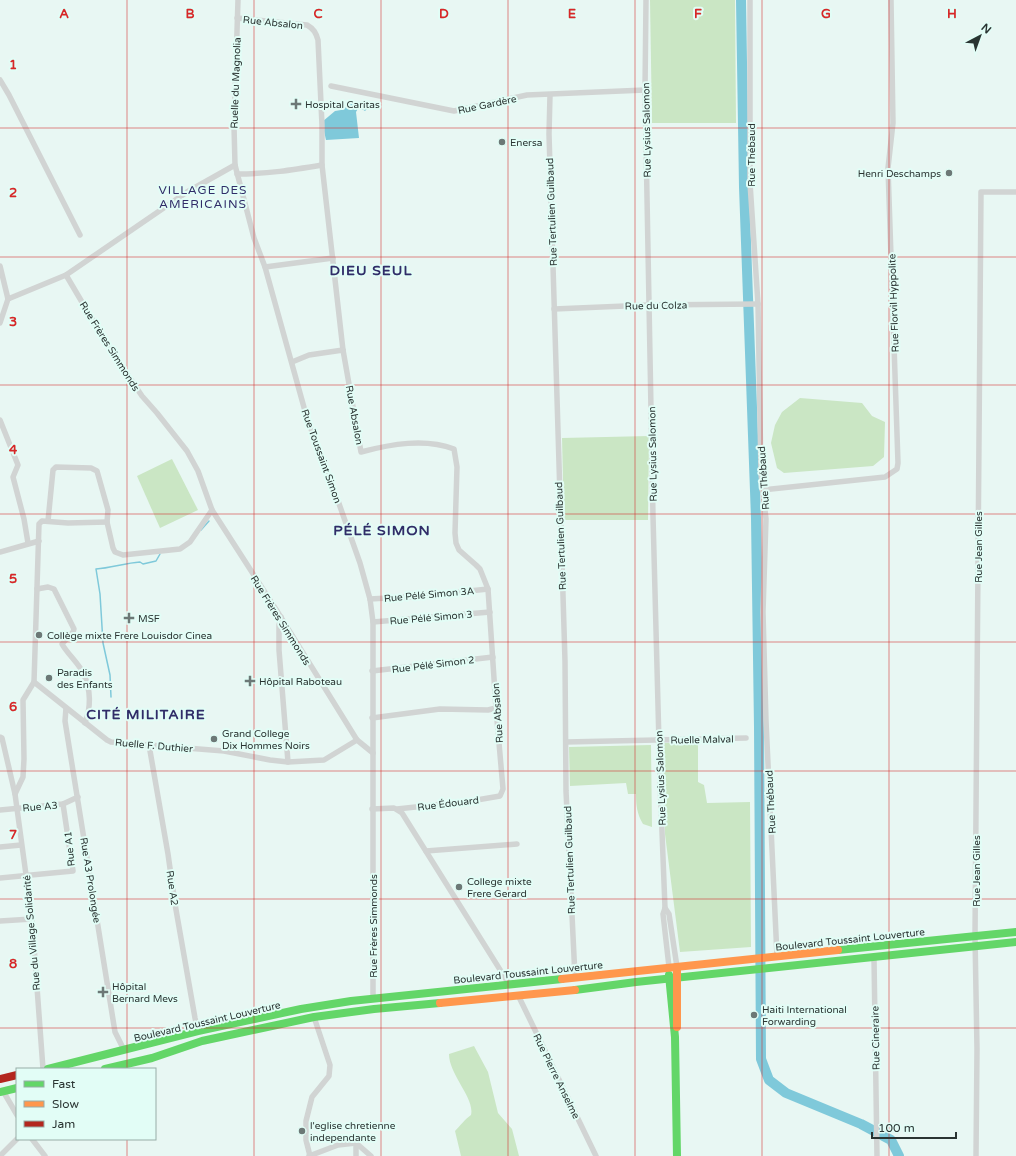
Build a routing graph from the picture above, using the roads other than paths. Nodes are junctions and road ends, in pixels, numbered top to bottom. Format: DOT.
graph roads {
  1 [pos="238,0"];
  2 [pos="646,0"];
  3 [pos="750,0"];
  4 [pos="891,0"];
  5 [pos="237,18"];
  6 [pos="0,80"];
  7 [pos="331,86"];
  8 [pos="645,90"];
  9 [pos="550,94"];
  10 [pos="235,165"];
  11 [pos="322,165"];
  12 [pos="237,174"];
  13 [pos="1016,192"];
  14 [pos="80,235"];
  15 [pos="333,258"];
  16 [pos="0,266"];
  17 [pos="265,267"];
  18 [pos="66,275"];
  19 [pos="8,299"];
  20 [pos="757,304"];
  21 [pos="649,305"];
  22 [pos="554,309"];
  23 [pos="0,323"];
  24 [pos="343,350"];
  25 [pos="292,362"];
  26 [pos="0,420"];
  27 [pos="762,490"];
  28 [pos="212,510"];
  29 [pos="48,521"];
  30 [pos="107,522"];
  31 [pos="39,541"];
  32 [pos="28,543"];
  33 [pos="0,552"];
  34 [pos="37,589"];
  35 [pos="488,589"];
  36 [pos="370,600"];
  37 [pos="490,612"];
  38 [pos="280,617"];
  39 [pos="373,622"];
  40 [pos="493,657"];
  41 [pos="372,671"];
  42 [pos="34,682"];
  43 [pos="66,708"];
  44 [pos="496,708"];
  45 [pos="372,718"];
  46 [pos="85,723"];
  47 [pos="0,737"];
  48 [pos="746,738"];
  49 [pos="357,740"];
  50 [pos="658,740"];
  51 [pos="566,742"];
  52 [pos="149,745"];
  53 [pos="373,752"];
  54 [pos="288,762"];
  55 [pos="15,794"];
  56 [pos="500,796"];
  57 [pos="78,798"];
  58 [pos="63,804"];
  59 [pos="18,808"];
  60 [pos="372,809"];
  61 [pos="397,809"];
  62 [pos="0,810"];
  63 [pos="517,844"];
  64 [pos="22,845"];
  65 [pos="0,847"];
  66 [pos="426,851"];
  67 [pos="27,876"];
  68 [pos="0,878"];
  69 [pos="32,919"];
  70 [pos="0,921"];
  71 [pos="1016,932"];
  72 [pos="975,936"];
  73 [pos="1016,942"];
  74 [pos="976,947"];
  75 [pos="775,956"];
  76 [pos="874,958"];
  77 [pos="673,967"];
  78 [pos="575,977"];
  79 [pos="672,979"];
  80 [pos="509,984"];
  81 [pos="518,995"];
  82 [pos="373,998"];
  83 [pos="374,1009"];
  84 [pos="314,1017"];
  85 [pos="198,1031"];
  86 [pos="124,1050"];
  87 [pos="43,1068"];
  88 [pos="52,1068"];
  89 [pos="109,1068"];
  90 [pos="16,1075"];
  91 [pos="0,1079"];
  92 [pos="16,1088"];
  93 [pos="2,1092"];
  94 [pos="16,1113"];
  95 [pos="16,1140"];
  96 [pos="33,1140"];
  97 [pos="356,1143"];
  98 [pos="0,1156"];
  99 [pos="45,1156"];
  100 [pos="309,1156"];
  101 [pos="356,1156"];
  102 [pos="371,1156"];
  103 [pos="596,1156"];
  104 [pos="677,1156"];
  105 [pos="877,1156"];
  106 [pos="976,1156"];
  1 -- 5 [label="street, Ruelle du Magnolia"];
  2 -- 8 [label="street, Rue Lysius Salomon"];
  3 -- 20 [label="street, Rue Thébaud"];
  4 -- 27 [label="street, Rue Florvil Hyppolite"];
  5 -- 10 [label="street, Ruelle du Magnolia"];
  5 -- 11 [label="street, Rue Absalon"];
  6 -- 14 [label="street"];
  7 -- 9 [label="street, Rue Gardère"];
  8 -- 9 [label="street, Rue Gardère"];
  8 -- 21 [label="street, Rue Lysius Salomon"];
  9 -- 22 [label="street, Rue Tertulien Guilbaud"];
  10 -- 12 [label="street, Rue Toussaint Simon"];
  10 -- 18 [label="street"];
  11 -- 12 [label="street"];
  11 -- 15 [label="street, Rue Absalon"];
  12 -- 17 [label="street, Rue Toussaint Simon"];
  13 -- 72 [label="street, Rue Jean Gilles"];
  15 -- 17 [label="street"];
  15 -- 24 [label="street, Rue Absalon"];
  16 -- 19 [label="street"];
  17 -- 25 [label="street, Rue Toussaint Simon"];
  18 -- 19 [label="street"];
  18 -- 28 [label="street, Rue Frères Simmonds"];
  19 -- 23 [label="street"];
  20 -- 21 [label="street, Rue du Colza"];
  20 -- 27 [label="street, Rue Thébaud"];
  21 -- 22 [label="street, Rue du Colza"];
  21 -- 50 [label="street, Rue Lysius Salomon"];
  22 -- 51 [label="street, Rue Tertulien Guilbaud"];
  24 -- 25 [label="street"];
  24 -- 35 [label="street, Rue Absalon"];
  25 -- 36 [label="street, Rue Toussaint Simon"];
  26 -- 32 [label="street"];
  27 -- 75 [label="street, Rue Thébaud"];
  28 -- 30 [label="street"];
  28 -- 38 [label="street, Rue Frères Simmonds"];
  29 -- 30 [label="street"];
  29 -- 30 [label="street"];
  29 -- 31 [label="street"];
  31 -- 32 [label="street"];
  31 -- 34 [label="street"];
  32 -- 33 [label="street"];
  34 -- 42 [label="street"];
  34 -- 46 [label="street"];
  35 -- 36 [label="street, Rue Pélé Simon 3A"];
  35 -- 37 [label="street, Rue Absalon"];
  36 -- 39 [label="street, Rue Toussaint Simon"];
  37 -- 39 [label="street, Rue Pélé Simon 3"];
  37 -- 40 [label="street, Rue Absalon"];
  38 -- 49 [label="street, Rue Frères Simmonds"];
  38 -- 54 [label="street"];
  39 -- 41 [label="street, Rue Toussaint Simon"];
  40 -- 41 [label="street, Rue Pélé Simon 2"];
  40 -- 44 [label="street, Rue Absalon"];
  41 -- 45 [label="street, Rue Toussaint Simon"];
  42 -- 43 [label="street, Ruelle F. Duthier"];
  42 -- 55 [label="street"];
  43 -- 46 [label="street, Ruelle F. Duthier"];
  43 -- 57 [label="street, Rue A3 Prolongée"];
  44 -- 45 [label="street"];
  44 -- 56 [label="street, Rue Absalon"];
  45 -- 53 [label="street, Rue Toussaint Simon"];
  46 -- 52 [label="street, Ruelle F. Duthier"];
  47 -- 55 [label="street, Rue du Village Solidarité"];
  48 -- 50 [label="street, Ruelle Malval"];
  49 -- 53 [label="street, Rue Frères Simmonds"];
  49 -- 54 [label="street, Ruelle F. Duthier"];
  50 -- 51 [label="street, Ruelle Malval"];
  50 -- 77 [label="street, Rue Lysius Salomon"];
  51 -- 78 [label="street, Rue Tertulien Guilbaud"];
  52 -- 54 [label="street, Ruelle F. Duthier"];
  52 -- 85 [label="street, Rue A2"];
  53 -- 60 [label="street, Rue Frères Simmonds"];
  55 -- 59 [label="street, Rue du Village Solidarité"];
  56 -- 61 [label="street, Rue Édouard"];
  57 -- 58 [label="street, Rue A3"];
  57 -- 86 [label="street, Rue A3 Prolongée"];
  58 -- 59 [label="street, Rue A3"];
  58 -- 67 [label="street, Rue A1"];
  59 -- 62 [label="street, Rue A3"];
  59 -- 64 [label="street, Rue du Village Solidarité"];
  60 -- 61 [label="street, Rue Édouard"];
  60 -- 82 [label="street, Rue Frères Simmonds"];
  61 -- 66 [label="street"];
  63 -- 66 [label="street"];
  64 -- 65 [label="street"];
  64 -- 67 [label="street, Rue du Village Solidarité"];
  66 -- 80 [label="street"];
  67 -- 68 [label="street, Rue A1"];
  67 -- 69 [label="street, Rue du Village Solidarité"];
  69 -- 70 [label="street"];
  69 -- 87 [label="street, Rue du Village Solidarité"];
  71 -- 72 [label="main road, Boulevard Toussaint Louverture"];
  72 -- 74 [label="street"];
  72 -- 75 [label="main road, Boulevard Toussaint Louverture"];
  73 -- 74 [label="main road, Boulevard Toussaint Louverture"];
  74 -- 76 [label="main road, Boulevard Toussaint Louverture"];
  74 -- 106 [label="street"];
  75 -- 77 [label="main road, Boulevard Toussaint Louverture"];
  76 -- 79 [label="main road, Boulevard Toussaint Louverture"];
  76 -- 105 [label="street, Rue Cineraire"];
  77 -- 78 [label="main road, Boulevard Toussaint Louverture"];
  77 -- 79 [label="main road"];
  78 -- 80 [label="main road, Boulevard Toussaint Louverture"];
  79 -- 81 [label="main road, Boulevard Toussaint Louverture"];
  79 -- 104 [label="main road"];
  80 -- 82 [label="main road, Boulevard Toussaint Louverture"];
  81 -- 83 [label="main road, Boulevard Toussaint Louverture"];
  81 -- 103 [label="street, Rue Pierre Anselme"];
  82 -- 83 [label="main road"];
  82 -- 85 [label="main road, Boulevard Toussaint Louverture"];
  83 -- 84 [label="main road, Boulevard Toussaint Louverture"];
  84 -- 89 [label="main road, Boulevard Toussaint Louverture"];
  84 -- 100 [label="street"];
  85 -- 86 [label="main road, Boulevard Toussaint Louverture"];
  86 -- 88 [label="main road, Boulevard Toussaint Louverture"];
  90 -- 91 [label="main road"];
  92 -- 93 [label="main road"];
  93 -- 94 [label="street"];
  95 -- 98 [label="street"];
  96 -- 99 [label="street"];
  97 -- 100 [label="street"];
  97 -- 101 [label="street"];
  97 -- 102 [label="street"];
}
